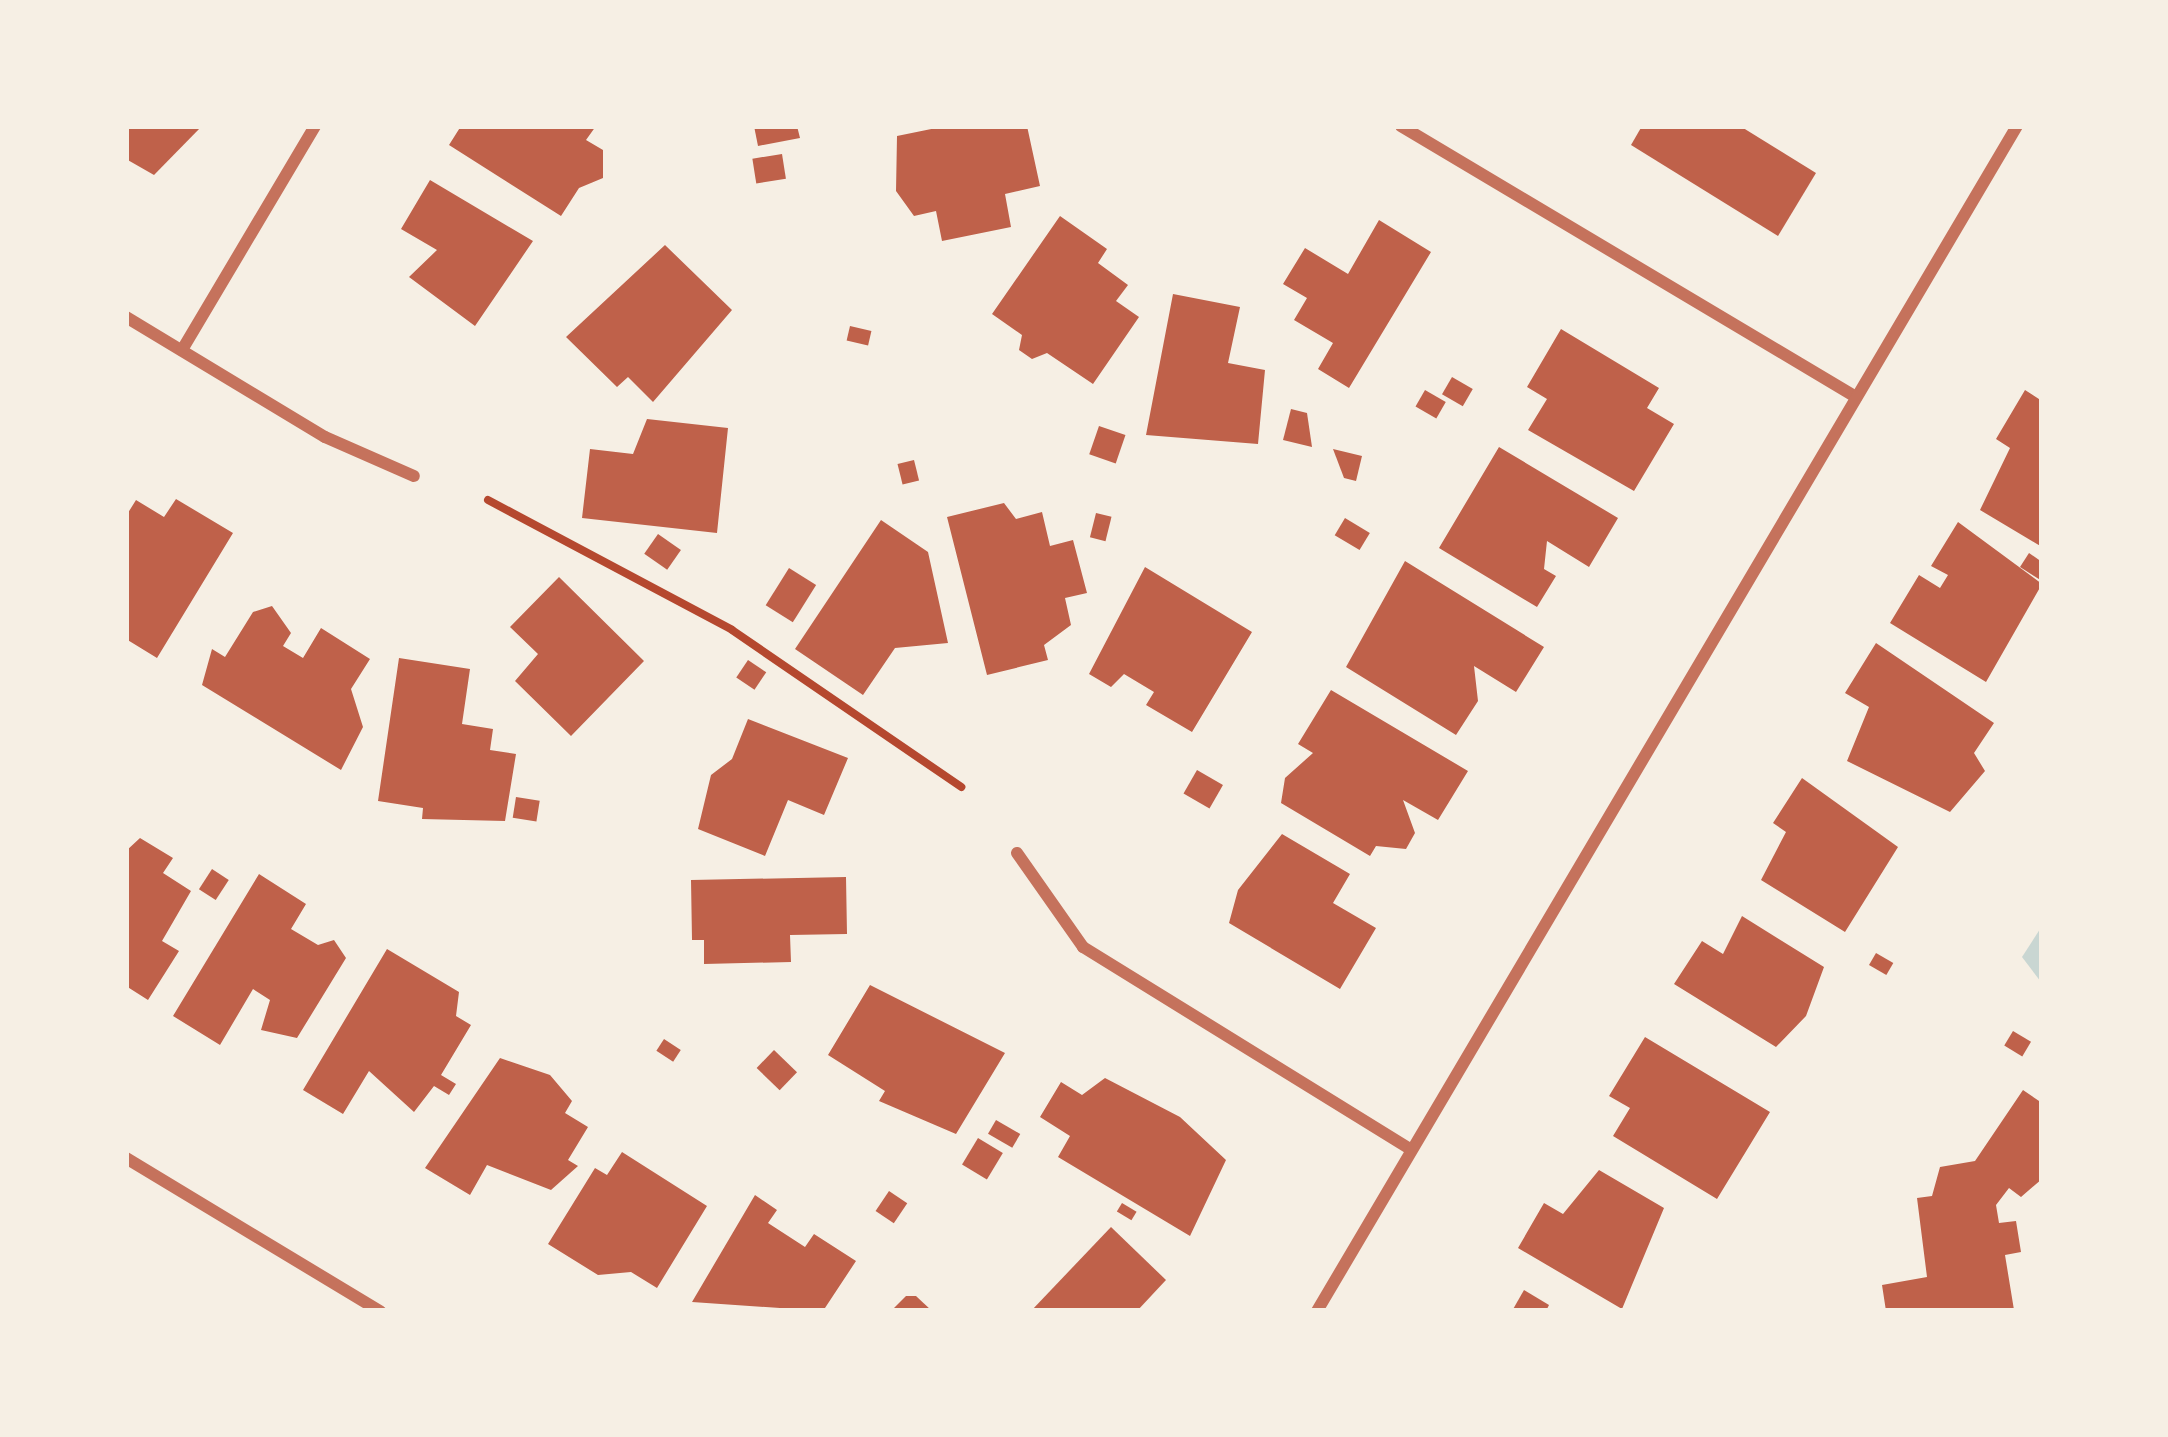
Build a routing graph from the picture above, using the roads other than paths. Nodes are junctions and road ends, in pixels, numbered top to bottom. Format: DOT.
graph roads {
  1 [pos="315,126"];
  2 [pos="1401,126"];
  3 [pos="2017,126"];
  4 [pos="126,317"];
  5 [pos="182,350"];
  6 [pos="1856,397"];
  7 [pos="414,476"];
  8 [pos="1017,853"];
  9 [pos="1409,1148"];
  10 [pos="126,1158"];
  11 [pos="380,1311"];
  12 [pos="1317,1311"];
  1 -- 5 [label="street"];
  2 -- 6 [label="street"];
  3 -- 6 [label="street"];
  4 -- 5 [label="street"];
  5 -- 7 [label="street"];
  6 -- 9 [label="street"];
  8 -- 9 [label="street"];
  9 -- 12 [label="street"];
  10 -- 11 [label="street"];
}
